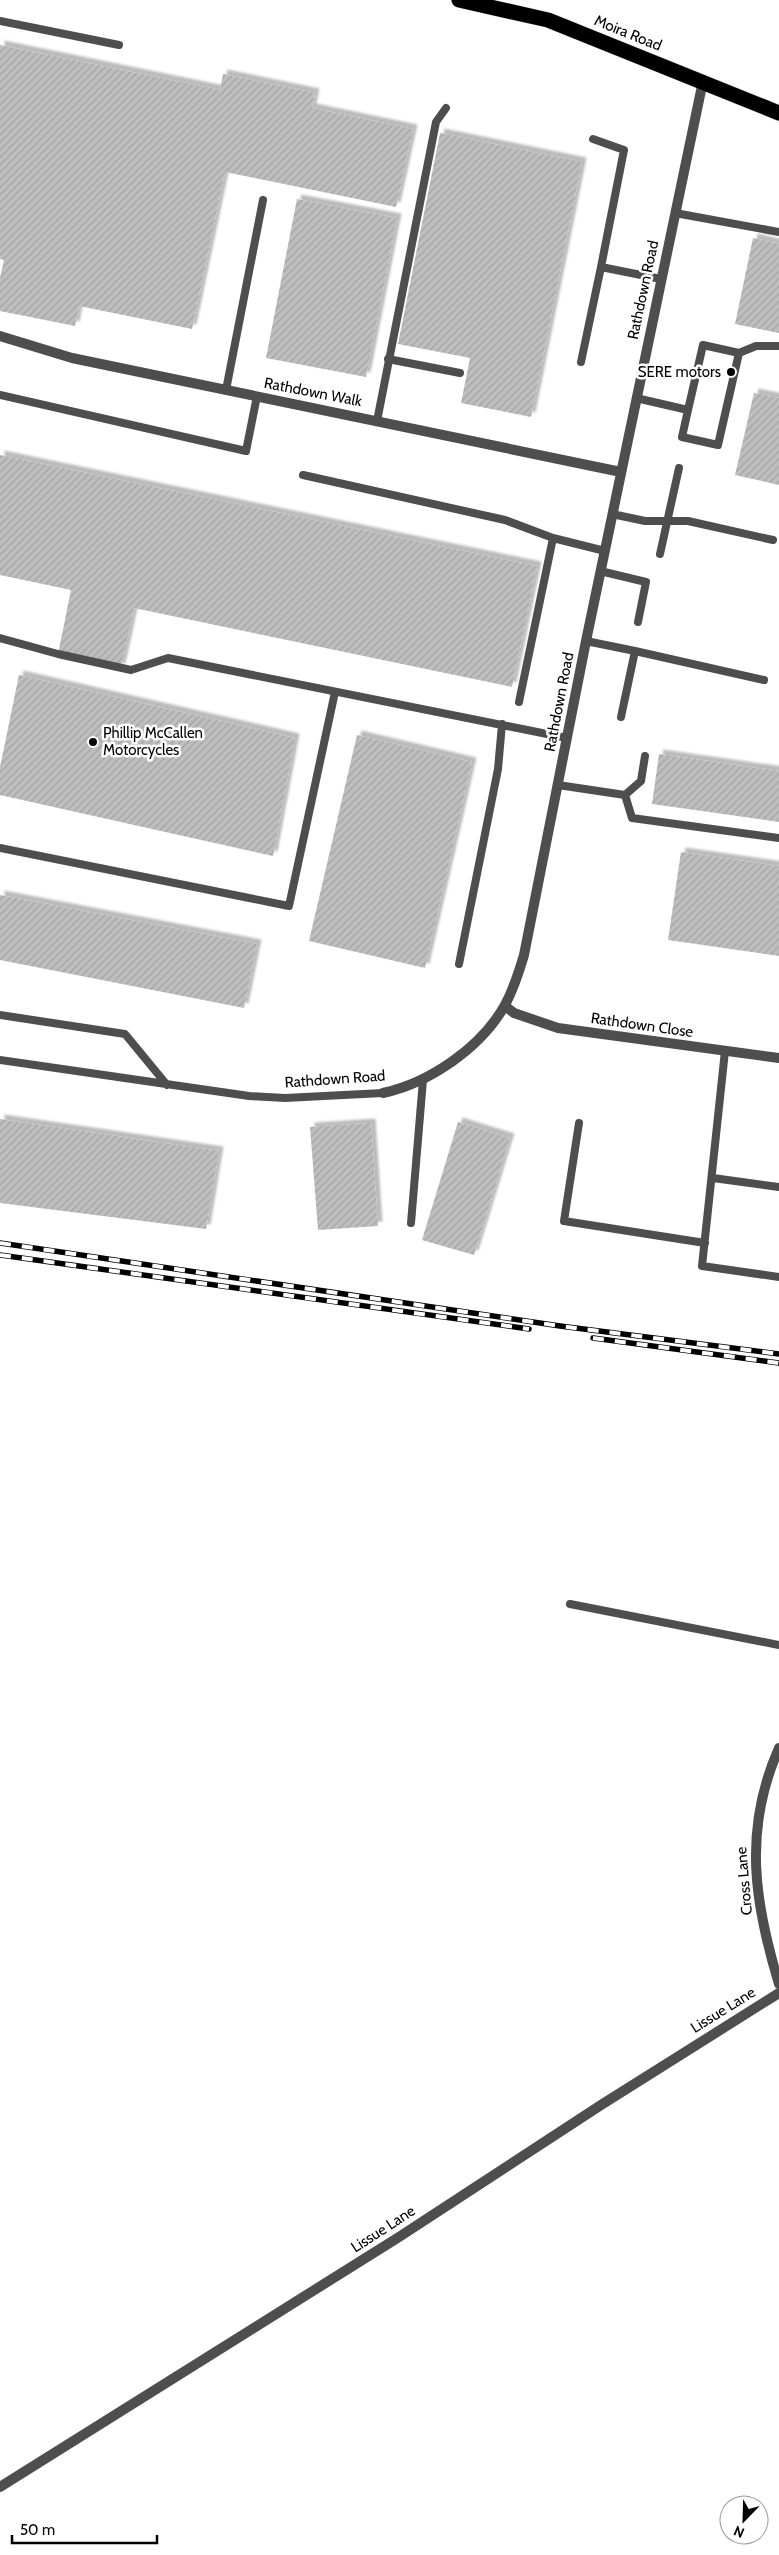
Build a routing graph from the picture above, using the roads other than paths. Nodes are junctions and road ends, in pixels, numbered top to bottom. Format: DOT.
graph roads {
  1 [pos="459,0"];
  2 [pos="0,21"];
  3 [pos="119,45"];
  4 [pos="703,81"];
  5 [pos="446,108"];
  6 [pos="779,113"];
  7 [pos="593,139"];
  8 [pos="264,200"];
  9 [pos="675,213"];
  10 [pos="779,232"];
  11 [pos="601,267"];
  12 [pos="661,279"];
  13 [pos="0,336"];
  14 [pos="779,346"];
  15 [pos="739,353"];
  16 [pos="388,359"];
  17 [pos="580,362"];
  18 [pos="460,374"];
  19 [pos="226,390"];
  20 [pos="0,395"];
  21 [pos="256,396"];
  22 [pos="636,398"];
  23 [pos="688,410"];
  24 [pos="377,421"];
  25 [pos="679,468"];
  26 [pos="621,472"];
  27 [pos="303,475"];
  28 [pos="612,514"];
  29 [pos="668,521"];
  30 [pos="553,538"];
  31 [pos="773,540"];
  32 [pos="605,551"];
  33 [pos="660,554"];
  34 [pos="600,571"];
  35 [pos="638,622"];
  36 [pos="0,638"];
  37 [pos="586,641"];
  38 [pos="635,651"];
  39 [pos="764,680"];
  40 [pos="335,692"];
  41 [pos="520,702"];
  42 [pos="621,717"];
  43 [pos="502,724"];
  44 [pos="567,738"];
  45 [pos="644,756"];
  46 [pos="558,784"];
  47 [pos="625,795"];
  48 [pos="779,838"];
  49 [pos="0,848"];
  50 [pos="458,964"];
  51 [pos="505,1006"];
  52 [pos="0,1015"];
  53 [pos="725,1051"];
  54 [pos="779,1058"];
  55 [pos="0,1060"];
  56 [pos="424,1080"];
  57 [pos="167,1085"];
  58 [pos="382,1093"];
  59 [pos="579,1123"];
  60 [pos="713,1178"];
  61 [pos="779,1187"];
  62 [pos="411,1223"];
  63 [pos="705,1243"];
  64 [pos="779,1278"];
  65 [pos="570,1604"];
  66 [pos="779,1645"];
  67 [pos="779,1748"];
  68 [pos="779,1984"];
  69 [pos="779,1994"];
  70 [pos="0,2487"];
  1 -- 4 [label="highway, Moira Road"];
  2 -- 3 [label="lane"];
  4 -- 6 [label="highway, Moira Road"];
  4 -- 9 [label="street, Rathdown Road"];
  5 -- 16 [label="lane"];
  7 -- 11 [label="lane"];
  8 -- 19 [label="lane"];
  9 -- 10 [label="lane"];
  9 -- 12 [label="street, Rathdown Road"];
  11 -- 12 [label="lane"];
  11 -- 17 [label="lane"];
  12 -- 22 [label="street, Rathdown Road"];
  13 -- 19 [label="street, Rathdown Walk"];
  14 -- 15 [label="lane"];
  15 -- 23 [label="lane"];
  15 -- 23 [label="lane"];
  16 -- 18 [label="lane"];
  16 -- 24 [label="lane"];
  19 -- 21 [label="street, Rathdown Walk"];
  20 -- 21 [label="lane"];
  21 -- 24 [label="street, Rathdown Walk"];
  22 -- 23 [label="lane"];
  22 -- 26 [label="street, Rathdown Road"];
  24 -- 26 [label="street, Rathdown Walk"];
  25 -- 29 [label="lane"];
  26 -- 28 [label="street, Rathdown Road"];
  27 -- 30 [label="lane"];
  28 -- 29 [label="lane"];
  28 -- 32 [label="street, Rathdown Road"];
  29 -- 31 [label="lane"];
  29 -- 33 [label="lane"];
  30 -- 32 [label="lane"];
  30 -- 41 [label="lane"];
  32 -- 34 [label="street, Rathdown Road"];
  34 -- 35 [label="lane"];
  34 -- 37 [label="street, Rathdown Road"];
  36 -- 40 [label="lane"];
  37 -- 38 [label="lane"];
  37 -- 44 [label="street, Rathdown Road"];
  38 -- 39 [label="lane"];
  38 -- 42 [label="lane"];
  40 -- 43 [label="lane"];
  40 -- 49 [label="lane"];
  43 -- 44 [label="lane"];
  43 -- 50 [label="lane"];
  44 -- 46 [label="street, Rathdown Road"];
  45 -- 47 [label="lane"];
  46 -- 47 [label="lane"];
  46 -- 51 [label="street, Rathdown Road"];
  47 -- 48 [label="lane"];
  51 -- 53 [label="street, Rathdown Close"];
  51 -- 56 [label="street, Rathdown Road"];
  52 -- 57 [label="lane"];
  53 -- 54 [label="street, Rathdown Close"];
  53 -- 60 [label="lane"];
  55 -- 57 [label="lane, Rathdown Road"];
  56 -- 58 [label="street, Rathdown Road"];
  56 -- 62 [label="lane"];
  57 -- 58 [label="lane, Rathdown Road"];
  59 -- 63 [label="lane"];
  60 -- 61 [label="lane"];
  60 -- 63 [label="lane"];
  63 -- 64 [label="lane"];
  65 -- 66 [label="lane"];
  67 -- 68 [label="street, Cross Lane"];
  69 -- 70 [label="street, Lissue Lane"];
}
